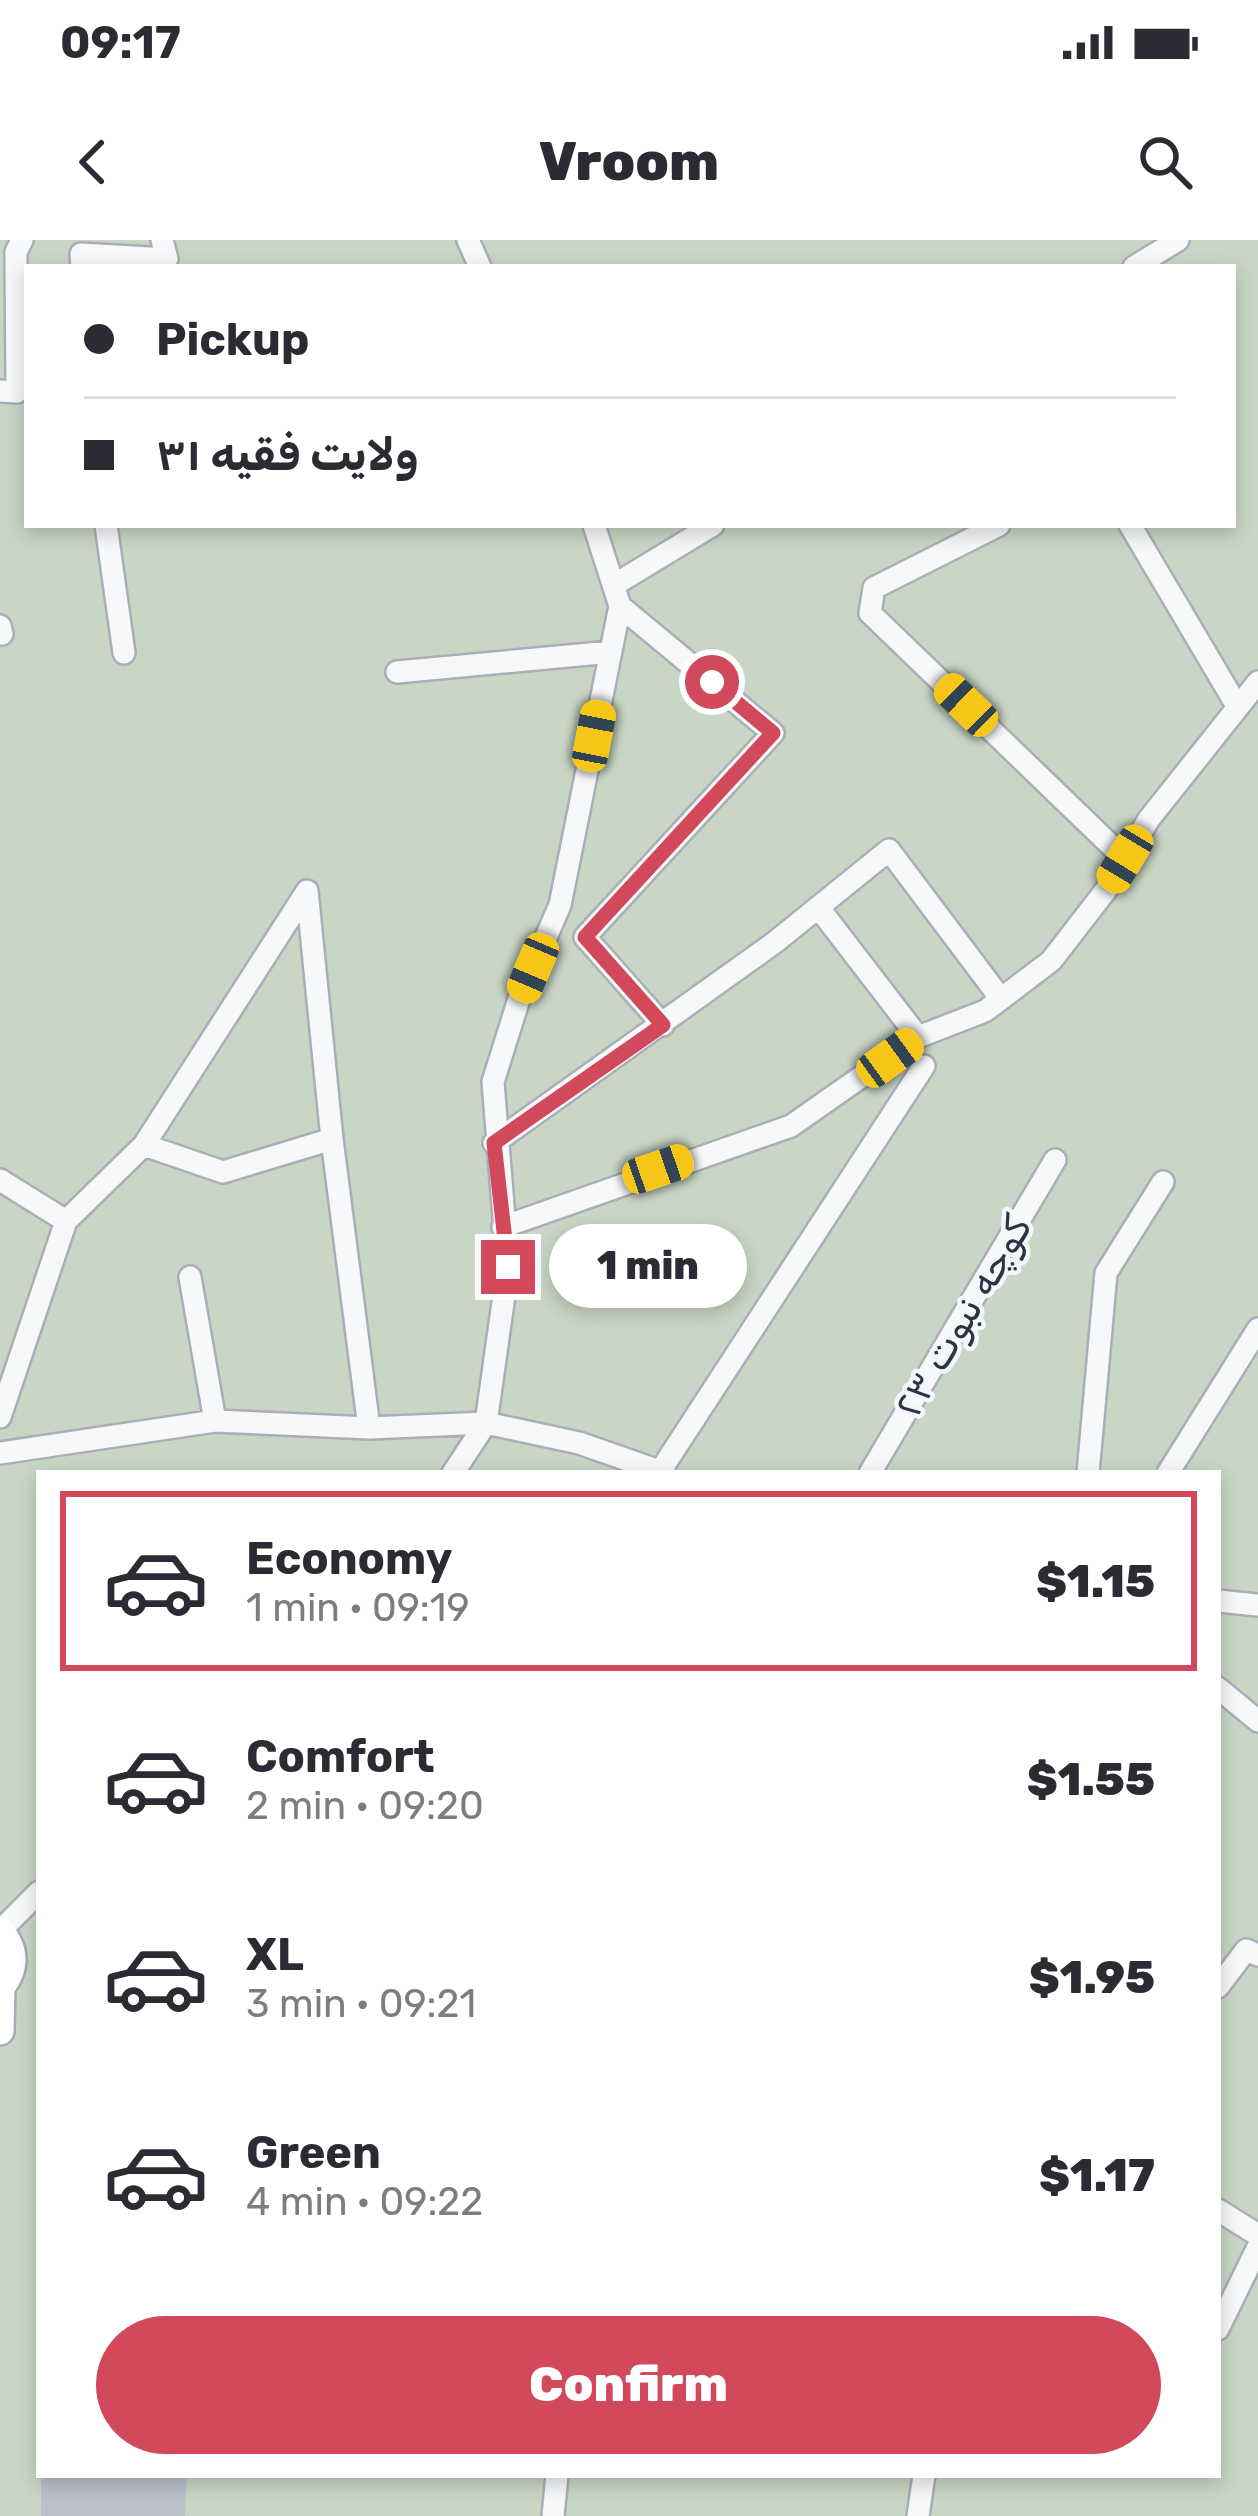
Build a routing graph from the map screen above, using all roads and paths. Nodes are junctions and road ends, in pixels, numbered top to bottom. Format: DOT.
graph roads {
  1 [pos="22,240"];
  2 [pos="163,240"];
  3 [pos="1178,240"];
  4 [pos="82,264"];
  5 [pos="1140,264"];
  6 [pos="0,391"];
  7 [pos="106,528"];
  8 [pos="709,528"];
  9 [pos="993,528"];
  10 [pos="1132,528"];
  11 [pos="597,533"];
  12 [pos="617,595"];
  13 [pos="610,652"];
  14 [pos="124,653"];
  15 [pos="397,672"];
  16 [pos="1258,682"];
  17 [pos="1237,706"];
  18 [pos="1125,859"];
  19 [pos="818,907"];
  20 [pos="1001,999"];
  21 [pos="663,1025"];
  22 [pos="918,1037"];
  23 [pos="924,1066"];
  24 [pos="332,1139"];
  25 [pos="494,1143"];
  26 [pos="143,1144"];
  27 [pos="1055,1160"];
  28 [pos="0,1180"];
  29 [pos="1163,1182"];
  30 [pos="65,1221"];
  31 [pos="503,1228"];
  32 [pos="190,1277"];
  33 [pos="1258,1329"];
  34 [pos="0,1417"];
  35 [pos="215,1421"];
  36 [pos="486,1423"];
  37 [pos="369,1428"];
  38 [pos="0,1454"];
  39 [pos="455,1470"];
  40 [pos="656,1470"];
  41 [pos="663,1470"];
  42 [pos="872,1470"];
  43 [pos="1088,1470"];
  44 [pos="1170,1470"];
  45 [pos="1221,1603"];
  46 [pos="1258,1605"];
  47 [pos="1221,1690"];
  48 [pos="1258,1721"];
  49 [pos="36,1895"];
  50 [pos="0,1931"];
  51 [pos="1258,1955"];
  52 [pos="1221,1983"];
  53 [pos="1,1987"];
  54 [pos="0,2031"];
  55 [pos="1221,2212"];
  56 [pos="1258,2235"];
  57 [pos="1258,2247"];
  58 [pos="1221,2323"];
  59 [pos="557,2478"];
  60 [pos="924,2478"];
  61 [pos="553,2516"];
  62 [pos="918,2516"];
  1 -- 6 [label="street"];
  2 -- 4 [label="street"];
  3 -- 5 [label="street"];
  7 -- 14 [label="street"];
  8 -- 12 [label="street"];
  9 -- 18 [label="street"];
  10 -- 17 [label="street"];
  11 -- 12 [label="street"];
  12 -- 13 [label="street"];
  12 -- 21 [label="street"];
  13 -- 15 [label="street"];
  13 -- 25 [label="street"];
  16 -- 17 [label="street"];
  17 -- 18 [label="street"];
  18 -- 20 [label="street"];
  19 -- 20 [label="street"];
  19 -- 21 [label="street"];
  19 -- 22 [label="street"];
  20 -- 22 [label="street"];
  21 -- 25 [label="street"];
  22 -- 31 [label="street"];
  23 -- 41 [label="street"];
  24 -- 26 [label="street"];
  24 -- 26 [label="street"];
  24 -- 37 [label="street"];
  25 -- 31 [label="street"];
  26 -- 30 [label="street"];
  27 -- 42 [label="street, کوچه نبوت ۲۳"];
  28 -- 30 [label="street"];
  29 -- 43 [label="street"];
  30 -- 34 [label="street"];
  31 -- 36 [label="street"];
  32 -- 35 [label="street"];
  33 -- 44 [label="street"];
  35 -- 37 [label="street"];
  35 -- 38 [label="street"];
  36 -- 37 [label="street"];
  36 -- 39 [label="street"];
  36 -- 40 [label="street"];
  45 -- 46 [label="street"];
  47 -- 48 [label="street"];
  49 -- 50 [label="street"];
  50 -- 53 [label="main road"];
  51 -- 52 [label="street"];
  53 -- 54 [label="main road"];
  55 -- 56 [label="street"];
  57 -- 58 [label="street"];
  59 -- 61 [label="street"];
  60 -- 62 [label="street"];
}
